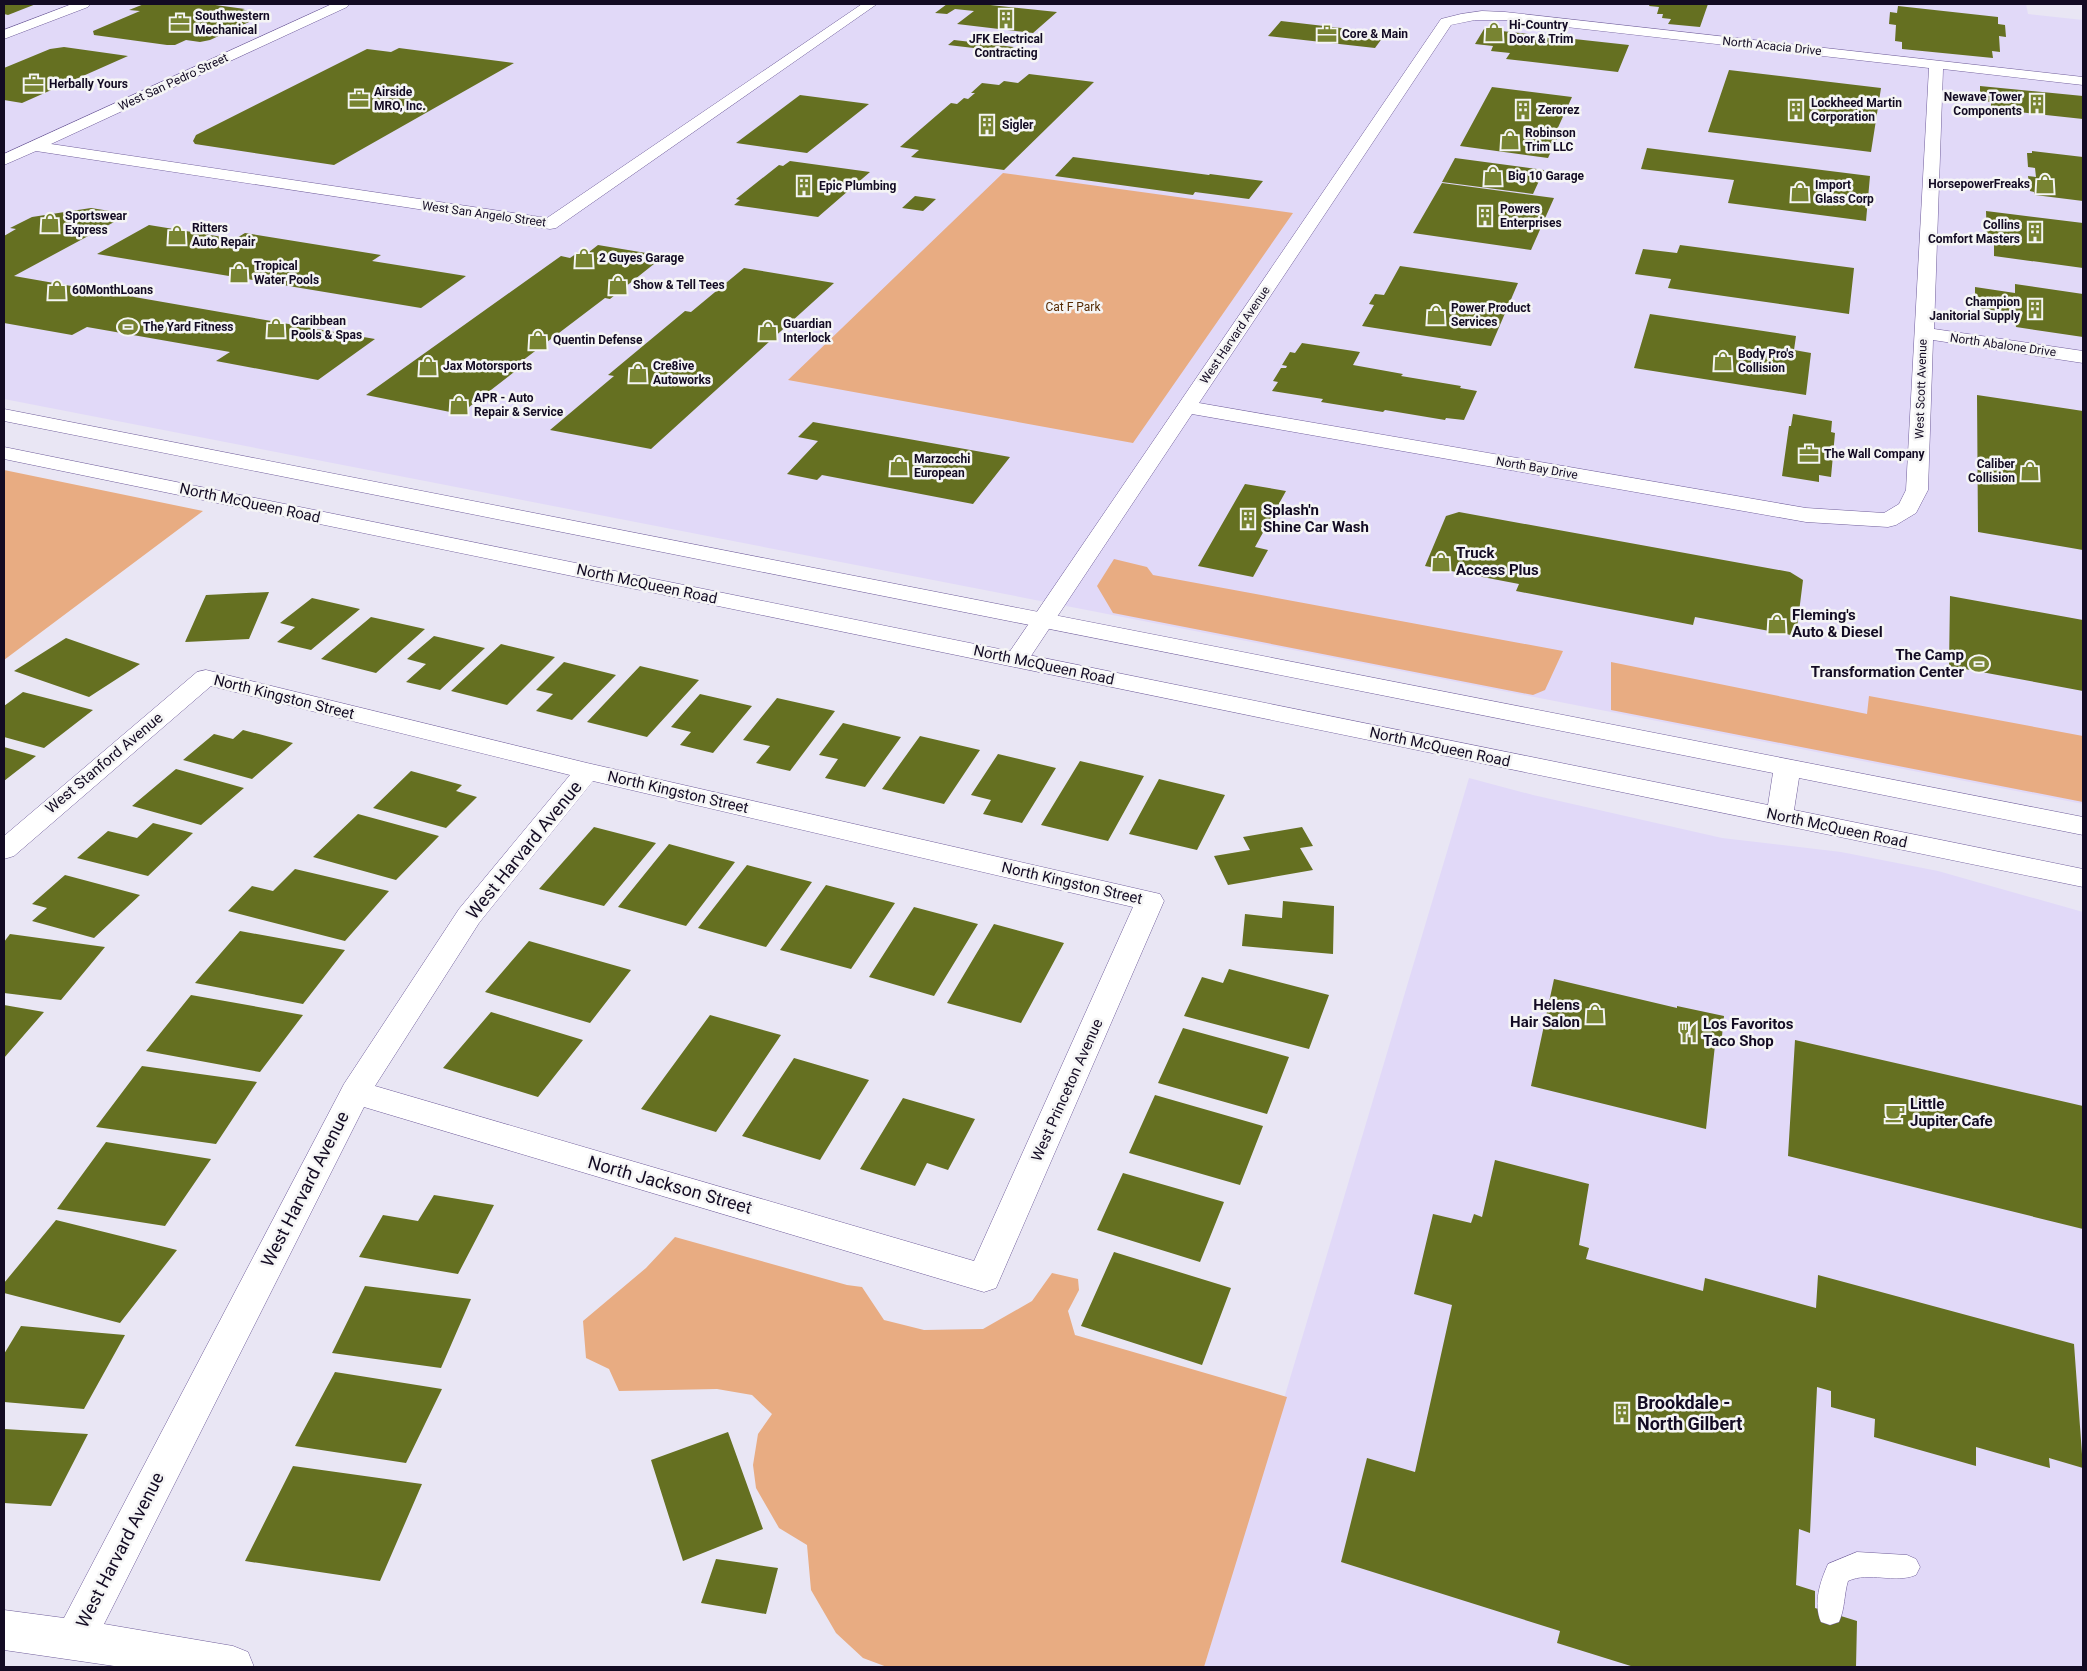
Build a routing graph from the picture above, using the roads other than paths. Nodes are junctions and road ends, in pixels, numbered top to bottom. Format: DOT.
graph roads {
  1 [pos="83,4"];
  2 [pos="342,4"];
  3 [pos="870,4"];
  4 [pos="1460,16"];
  5 [pos="4,36"];
  6 [pos="1936,65"];
  7 [pos="2083,81"];
  8 [pos="33,146"];
  9 [pos="4,160"];
  10 [pos="1923,333"];
  11 [pos="2083,357"];
  12 [pos="1186,407"];
  13 [pos="4,415"];
  14 [pos="4,453"];
  15 [pos="1888,520"];
  16 [pos="1043,620"];
  17 [pos="1016,660"];
  18 [pos="206,677"];
  19 [pos="1787,768"];
  20 [pos="587,771"];
  21 [pos="1780,816"];
  22 [pos="2083,826"];
  23 [pos="4,850"];
  24 [pos="2083,878"];
  25 [pos="1150,902"];
  26 [pos="355,1092"];
  27 [pos="984,1278"];
  28 [pos="1908,1567"];
  29 [pos="1830,1613"];
  30 [pos="4,1630"];
  31 [pos="75,1639"];
  32 [pos="233,1667"];
  1 -- 5 [label="street"];
  2 -- 8 [label="street, West San Pedro Street"];
  3 -- 8 [label="street, West San Angelo Street"];
  4 -- 6 [label="street, North Acacia Drive"];
  4 -- 12 [label="street, West Harvard Avenue"];
  6 -- 7 [label="street, North Acacia Drive"];
  6 -- 10 [label="street, West Scott Avenue"];
  8 -- 9 [label="street, West San Pedro Street"];
  10 -- 11 [label="street, North Abalone Drive"];
  10 -- 15 [label="street, West Scott Avenue"];
  12 -- 15 [label="street, North Bay Drive"];
  12 -- 16 [label="street, West Harvard Avenue"];
  13 -- 16 [label="street"];
  14 -- 17 [label="street, North McQueen Road"];
  16 -- 17 [label="street, West Harvard Avenue"];
  16 -- 19 [label="street"];
  17 -- 21 [label="street, North McQueen Road"];
  18 -- 20 [label="street, North Kingston Street"];
  18 -- 23 [label="street, West Stanford Avenue"];
  19 -- 21 [label="street"];
  19 -- 22 [label="street"];
  20 -- 25 [label="street, North Kingston Street"];
  20 -- 26 [label="street, West Harvard Avenue"];
  21 -- 24 [label="street, North McQueen Road"];
  25 -- 27 [label="street, West Princeton Avenue"];
  26 -- 27 [label="street, North Jackson Street"];
  26 -- 31 [label="street, West Harvard Avenue"];
  28 -- 29 [label="lane"];
  30 -- 31 [label="street"];
  31 -- 32 [label="street"];
}
